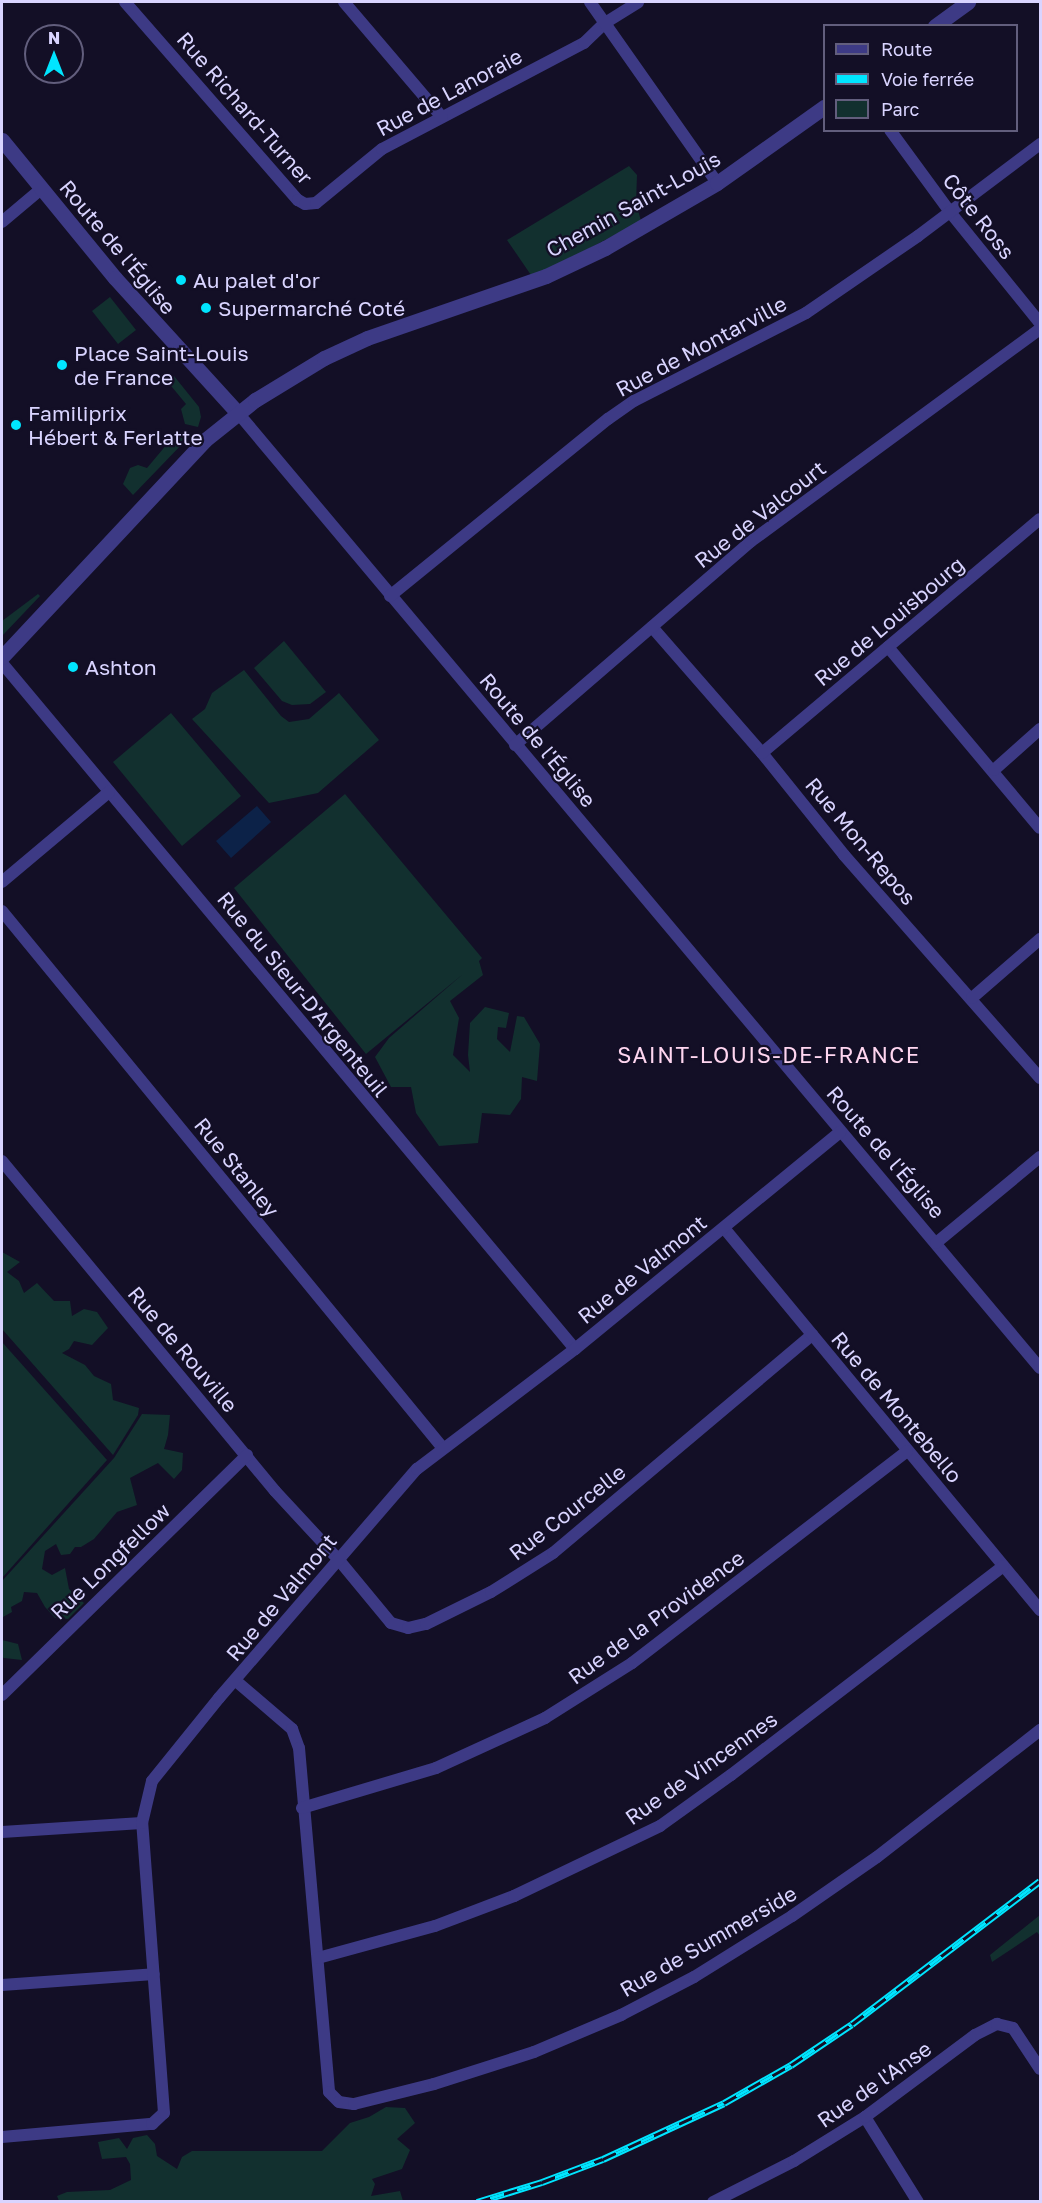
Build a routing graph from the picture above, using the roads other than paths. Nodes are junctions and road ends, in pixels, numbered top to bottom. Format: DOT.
graph roads {
  1 [pos="125,2"];
  2 [pos="344,2"];
  3 [pos="590,2"];
  4 [pos="638,2"];
  5 [pos="968,2"];
  6 [pos="606,23"];
  7 [pos="938,24"];
  8 [pos="823,108"];
  9 [pos="442,117"];
  10 [pos="891,132"];
  11 [pos="2,140"];
  12 [pos="1041,144"];
  13 [pos="717,183"];
  14 [pos="41,189"];
  15 [pos="316,203"];
  16 [pos="950,212"];
  17 [pos="2,222"];
  18 [pos="1041,323"];
  19 [pos="1041,329"];
  20 [pos="238,413"];
  21 [pos="1041,519"];
  22 [pos="390,596"];
  23 [pos="652,627"];
  24 [pos="888,647"];
  25 [pos="2,657"];
  26 [pos="2,663"];
  27 [pos="1041,729"];
  28 [pos="514,745"];
  29 [pos="762,753"];
  30 [pos="994,770"];
  31 [pos="109,792"];
  32 [pos="1041,828"];
  33 [pos="2,882"];
  34 [pos="2,911"];
  35 [pos="1041,939"];
  36 [pos="972,998"];
  37 [pos="1041,1078"];
  38 [pos="840,1132"];
  39 [pos="1041,1157"];
  40 [pos="2,1161"];
  41 [pos="724,1228"];
  42 [pos="936,1243"];
  43 [pos="812,1335"];
  44 [pos="575,1349"];
  45 [pos="1041,1368"];
  46 [pos="442,1448"];
  47 [pos="907,1451"];
  48 [pos="247,1455"];
  49 [pos="338,1558"];
  50 [pos="1003,1566"];
  51 [pos="1041,1610"];
  52 [pos="236,1681"];
  53 [pos="2,1695"];
  54 [pos="1041,1730"];
  55 [pos="302,1808"];
  56 [pos="142,1823"];
  57 [pos="2,1832"];
  58 [pos="318,1958"];
  59 [pos="154,1974"];
  60 [pos="2,1985"];
  61 [pos="1041,2068"];
  62 [pos="865,2117"];
  63 [pos="2,2137"];
  64 [pos="736,2197"];
  65 [pos="713,2202"];
  66 [pos="918,2202"];
  1 -- 15 [label="street, Rue Richard-Turner"];
  2 -- 9 [label="street"];
  3 -- 6 [label="street"];
  4 -- 6 [label="street, Rue de Lanoraie"];
  5 -- 7 [label="street"];
  6 -- 9 [label="street, Rue de Lanoraie"];
  6 -- 13 [label="street"];
  8 -- 13 [label="street, Chemin Saint-Louis"];
  9 -- 15 [label="street, Rue de Lanoraie"];
  10 -- 16 [label="street, Côte Ross"];
  11 -- 14 [label="street, Route de l'Église"];
  12 -- 16 [label="street, Rue de Montarville"];
  13 -- 20 [label="street, Chemin Saint-Louis"];
  14 -- 17 [label="street"];
  14 -- 20 [label="street, Route de l'Église"];
  16 -- 18 [label="street, Côte Ross"];
  16 -- 22 [label="street, Rue de Montarville"];
  19 -- 23 [label="street, Rue de Valcourt"];
  20 -- 22 [label="street, Route de l'Église"];
  20 -- 25 [label="street, Chemin Saint-Louis"];
  21 -- 24 [label="street, Rue de Louisbourg"];
  22 -- 28 [label="street, Route de l'Église"];
  23 -- 28 [label="street, Rue de Valcourt"];
  23 -- 29 [label="street, Rue Mon-Repos"];
  24 -- 29 [label="street, Rue de Louisbourg"];
  24 -- 30 [label="street"];
  26 -- 31 [label="street, Rue du Sieur-D'Argenteuil"];
  27 -- 30 [label="street"];
  28 -- 38 [label="street, Route de l'Église"];
  29 -- 36 [label="street, Rue Mon-Repos"];
  30 -- 32 [label="street"];
  31 -- 33 [label="street"];
  31 -- 44 [label="street, Rue du Sieur-D'Argenteuil"];
  34 -- 46 [label="street, Rue Stanley"];
  35 -- 36 [label="street"];
  36 -- 37 [label="street, Rue Mon-Repos"];
  38 -- 41 [label="street, Rue de Valmont"];
  38 -- 42 [label="street, Route de l'Église"];
  39 -- 42 [label="street"];
  40 -- 48 [label="street, Rue de Rouville"];
  41 -- 43 [label="street, Rue de Montebello"];
  41 -- 44 [label="street, Rue de Valmont"];
  42 -- 45 [label="street, Route de l'Église"];
  43 -- 47 [label="street, Rue de Montebello"];
  43 -- 49 [label="street, Rue Courcelle"];
  44 -- 46 [label="street, Rue de Valmont"];
  46 -- 49 [label="street, Rue de Valmont"];
  47 -- 50 [label="street, Rue de Montebello"];
  47 -- 55 [label="street, Rue de la Providence"];
  48 -- 49 [label="street, Rue de Rouville"];
  48 -- 53 [label="street, Rue Longfellow"];
  49 -- 52 [label="street, Rue de Valmont"];
  50 -- 51 [label="street, Rue de Montebello"];
  50 -- 58 [label="street, Rue de Vincennes"];
  52 -- 55 [label="street, Rue de Summerside"];
  52 -- 56 [label="street, Rue de Valmont"];
  54 -- 58 [label="street, Rue de Summerside"];
  55 -- 58 [label="street, Rue de Summerside"];
  56 -- 57 [label="street"];
  56 -- 59 [label="street, Rue de Valmont"];
  59 -- 60 [label="street"];
  59 -- 63 [label="street, Rue de Valmont"];
  61 -- 62 [label="street, Rue de l'Anse"];
  62 -- 64 [label="street, Rue de l'Anse"];
  62 -- 66 [label="street"];
  64 -- 65 [label="street, Rue de l'Anse"];
}
